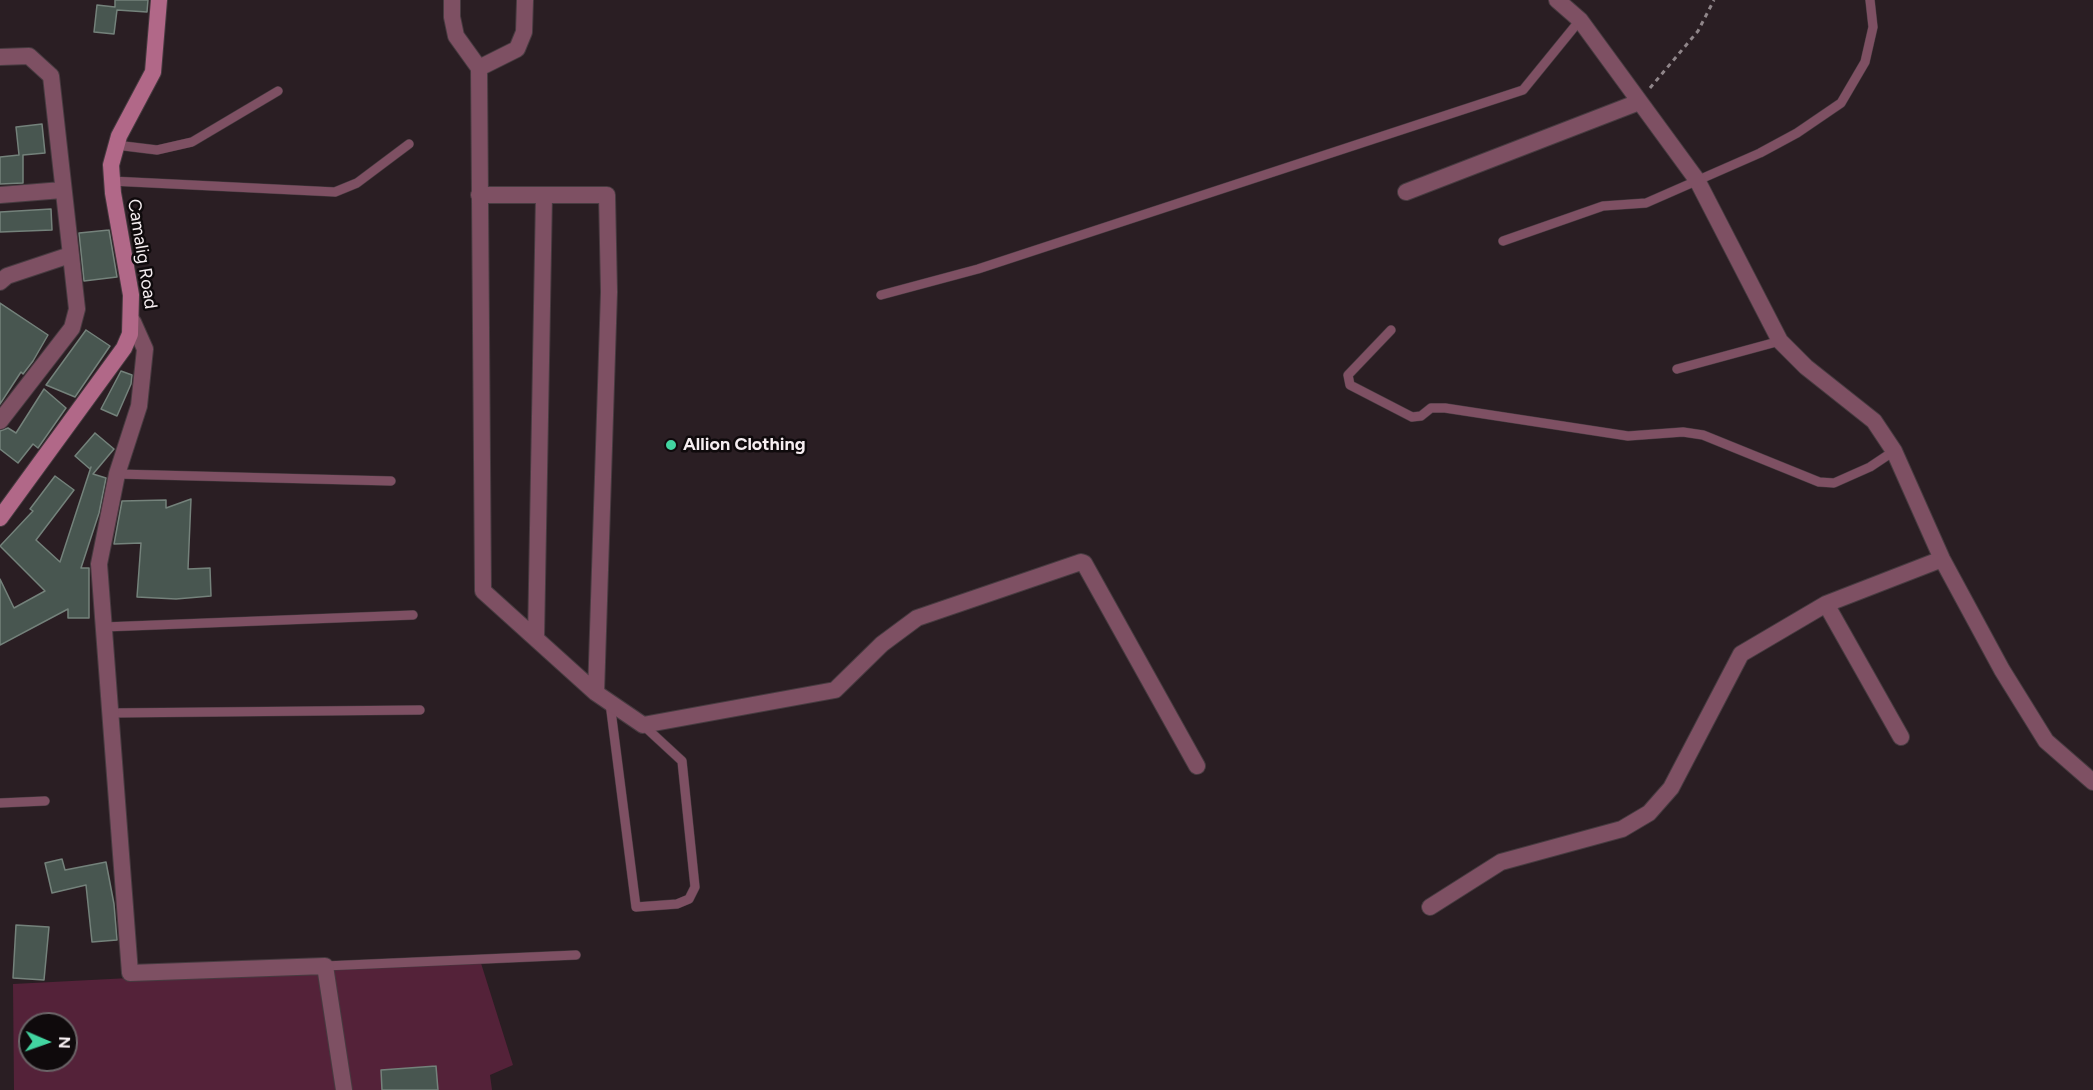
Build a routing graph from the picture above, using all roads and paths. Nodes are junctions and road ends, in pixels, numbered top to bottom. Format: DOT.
graph roads {
  1 [pos="159,0"];
  2 [pos="452,0"];
  3 [pos="525,0"];
  4 [pos="1557,0"];
  5 [pos="1714,0"];
  6 [pos="1870,0"];
  7 [pos="1580,20"];
  8 [pos="0,57"];
  9 [pos="480,68"];
  10 [pos="278,91"];
  11 [pos="1639,102"];
  12 [pos="409,144"];
  13 [pos="116,145"];
  14 [pos="1697,180"];
  15 [pos="111,181"];
  16 [pos="62,190"];
  17 [pos="1406,192"];
  18 [pos="0,195"];
  19 [pos="479,195"];
  20 [pos="544,195"];
  21 [pos="1503,241"];
  22 [pos="70,255"];
  23 [pos="0,282"];
  24 [pos="881,295"];
  25 [pos="133,322"];
  26 [pos="1391,330"];
  27 [pos="1780,341"];
  28 [pos="1677,369"];
  29 [pos="0,421"];
  30 [pos="1894,451"];
  31 [pos="117,474"];
  32 [pos="391,481"];
  33 [pos="0,519"];
  34 [pos="1942,559"];
  35 [pos="1826,604"];
  36 [pos="413,615"];
  37 [pos="104,627"];
  38 [pos="536,639"];
  39 [pos="603,698"];
  40 [pos="420,710"];
  41 [pos="111,713"];
  42 [pos="643,725"];
  43 [pos="1901,736"];
  44 [pos="1197,766"];
  45 [pos="2093,782"];
  46 [pos="45,801"];
  47 [pos="0,803"];
  48 [pos="1430,907"];
  49 [pos="576,955"];
  50 [pos="325,966"];
  51 [pos="344,1090"];
  1 -- 13 [label="main road, Camalig Road"];
  2 -- 9 [label="street"];
  3 -- 9 [label="street"];
  4 -- 7 [label="street"];
  5 -- 11 [label="path"];
  6 -- 14 [label="lane"];
  7 -- 11 [label="street"];
  7 -- 24 [label="lane"];
  8 -- 16 [label="street"];
  9 -- 19 [label="street"];
  10 -- 13 [label="lane"];
  11 -- 14 [label="street"];
  11 -- 17 [label="street"];
  12 -- 15 [label="lane"];
  13 -- 15 [label="main road, Camalig Road"];
  14 -- 21 [label="lane"];
  14 -- 27 [label="street"];
  15 -- 25 [label="main road, Camalig Road"];
  16 -- 18 [label="street"];
  16 -- 22 [label="street"];
  19 -- 20 [label="street"];
  19 -- 38 [label="street"];
  20 -- 38 [label="street"];
  20 -- 39 [label="street"];
  22 -- 23 [label="street"];
  22 -- 29 [label="street"];
  25 -- 31 [label="street"];
  25 -- 33 [label="main road, Camalig Road"];
  26 -- 30 [label="lane"];
  27 -- 28 [label="lane"];
  27 -- 30 [label="street"];
  30 -- 34 [label="street"];
  31 -- 32 [label="lane"];
  31 -- 37 [label="street"];
  34 -- 35 [label="street"];
  34 -- 45 [label="street"];
  35 -- 43 [label="street"];
  35 -- 48 [label="street"];
  36 -- 37 [label="lane"];
  37 -- 41 [label="street"];
  38 -- 39 [label="street"];
  39 -- 42 [label="street"];
  39 -- 42 [label="lane"];
  40 -- 41 [label="lane"];
  41 -- 50 [label="street"];
  42 -- 44 [label="street"];
  46 -- 47 [label="lane"];
  49 -- 50 [label="lane"];
  50 -- 51 [label="street"];
}
